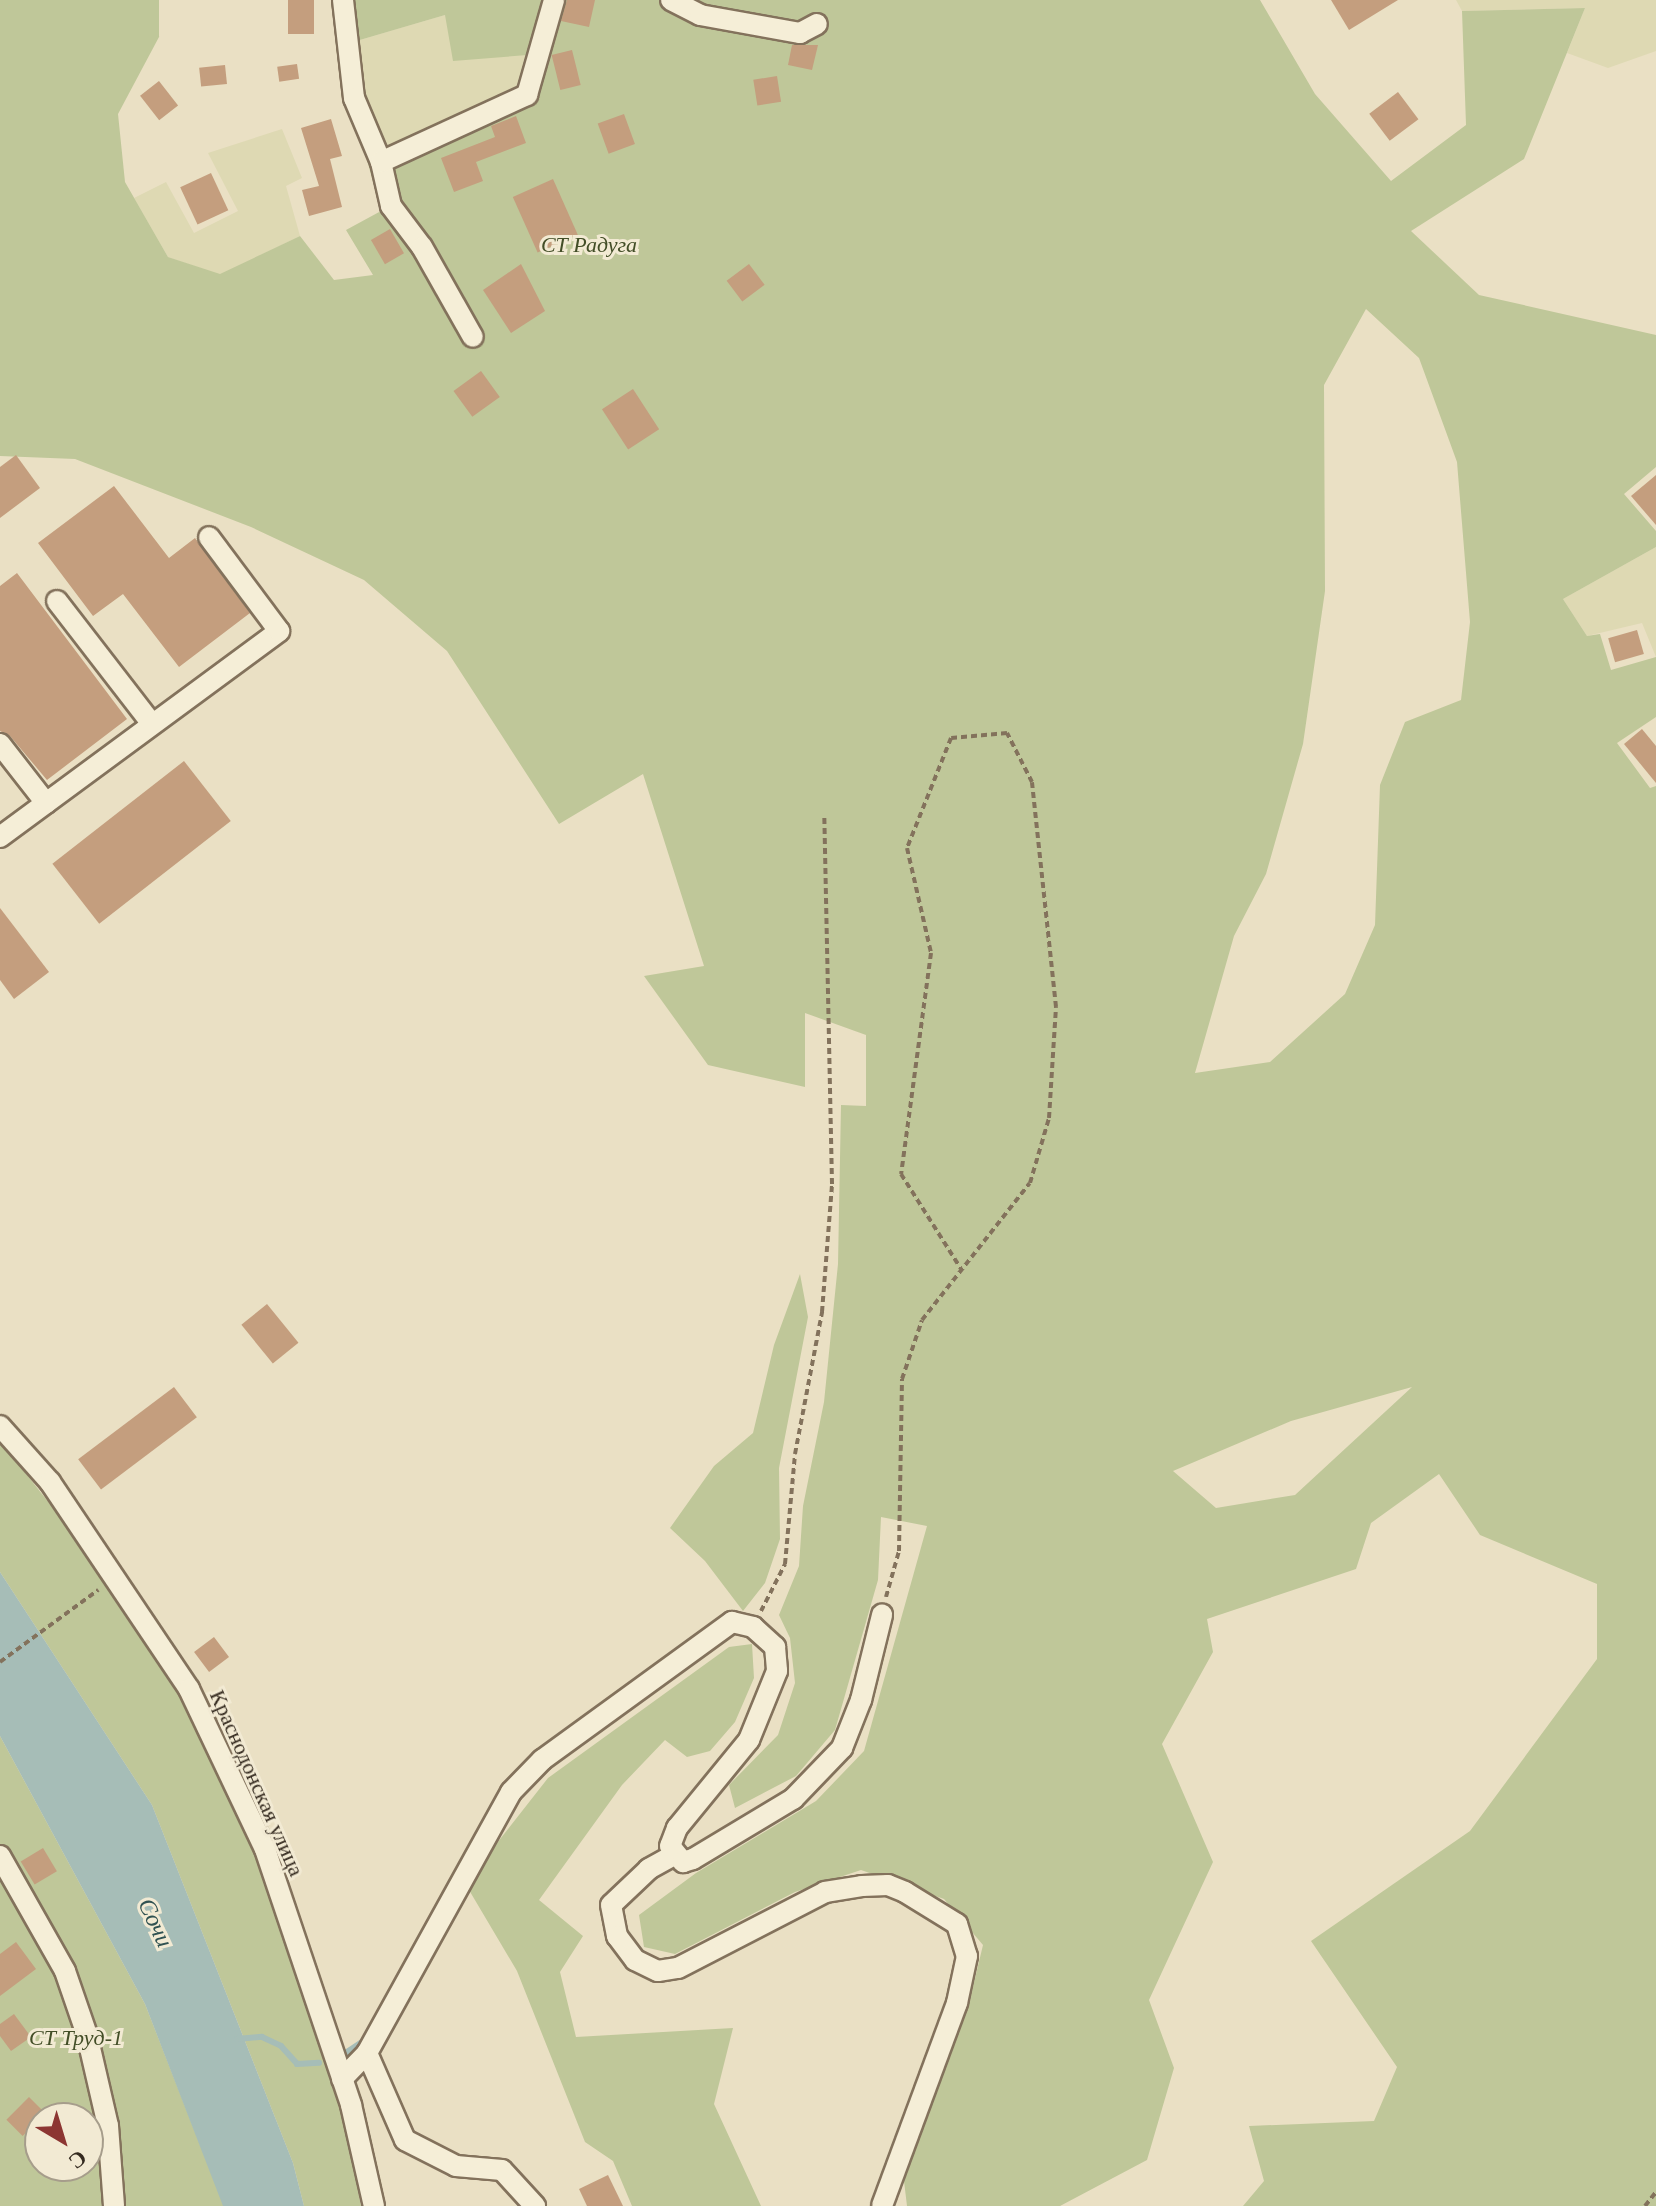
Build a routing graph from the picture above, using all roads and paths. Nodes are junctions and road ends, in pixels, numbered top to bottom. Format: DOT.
graph roads {
  1 [pos="343,0"];
  2 [pos="554,0"];
  3 [pos="671,0"];
  4 [pos="817,24"];
  5 [pos="381,162"];
  6 [pos="473,337"];
  7 [pos="209,537"];
  8 [pos="57,601"];
  9 [pos="152,724"];
  10 [pos="0,744"];
  11 [pos="46,803"];
  12 [pos="824,814"];
  13 [pos="0,837"];
  14 [pos="961,1269"];
  15 [pos="0,1426"];
  16 [pos="106,1584"];
  17 [pos="882,1615"];
  18 [pos="732,1622"];
  19 [pos="0,1662"];
  20 [pos="674,1855"];
  21 [pos="0,1856"];
  22 [pos="367,2053"];
  23 [pos="342,2079"];
  24 [pos="1656,2192"];
  25 [pos="114,2206"];
  26 [pos="374,2206"];
  27 [pos="535,2206"];
  28 [pos="882,2206"];
  29 [pos="1645,2206"];
  1 -- 5 [label="street"];
  2 -- 5 [label="street"];
  3 -- 4 [label="street"];
  5 -- 6 [label="street"];
  7 -- 9 [label="street"];
  8 -- 9 [label="street"];
  9 -- 11 [label="street"];
  10 -- 11 [label="street"];
  11 -- 13 [label="street"];
  12 -- 18 [label="path"];
  14 -- 14 [label="path"];
  14 -- 17 [label="path"];
  15 -- 23 [label="street, Краснодонская улица"];
  16 -- 19 [label="path"];
  17 -- 20 [label="street"];
  18 -- 20 [label="street"];
  18 -- 22 [label="street"];
  20 -- 28 [label="street"];
  21 -- 25 [label="street"];
  22 -- 23 [label="street"];
  22 -- 27 [label="street"];
  23 -- 26 [label="street, Краснодонская улица"];
  24 -- 29 [label="path"];
}
